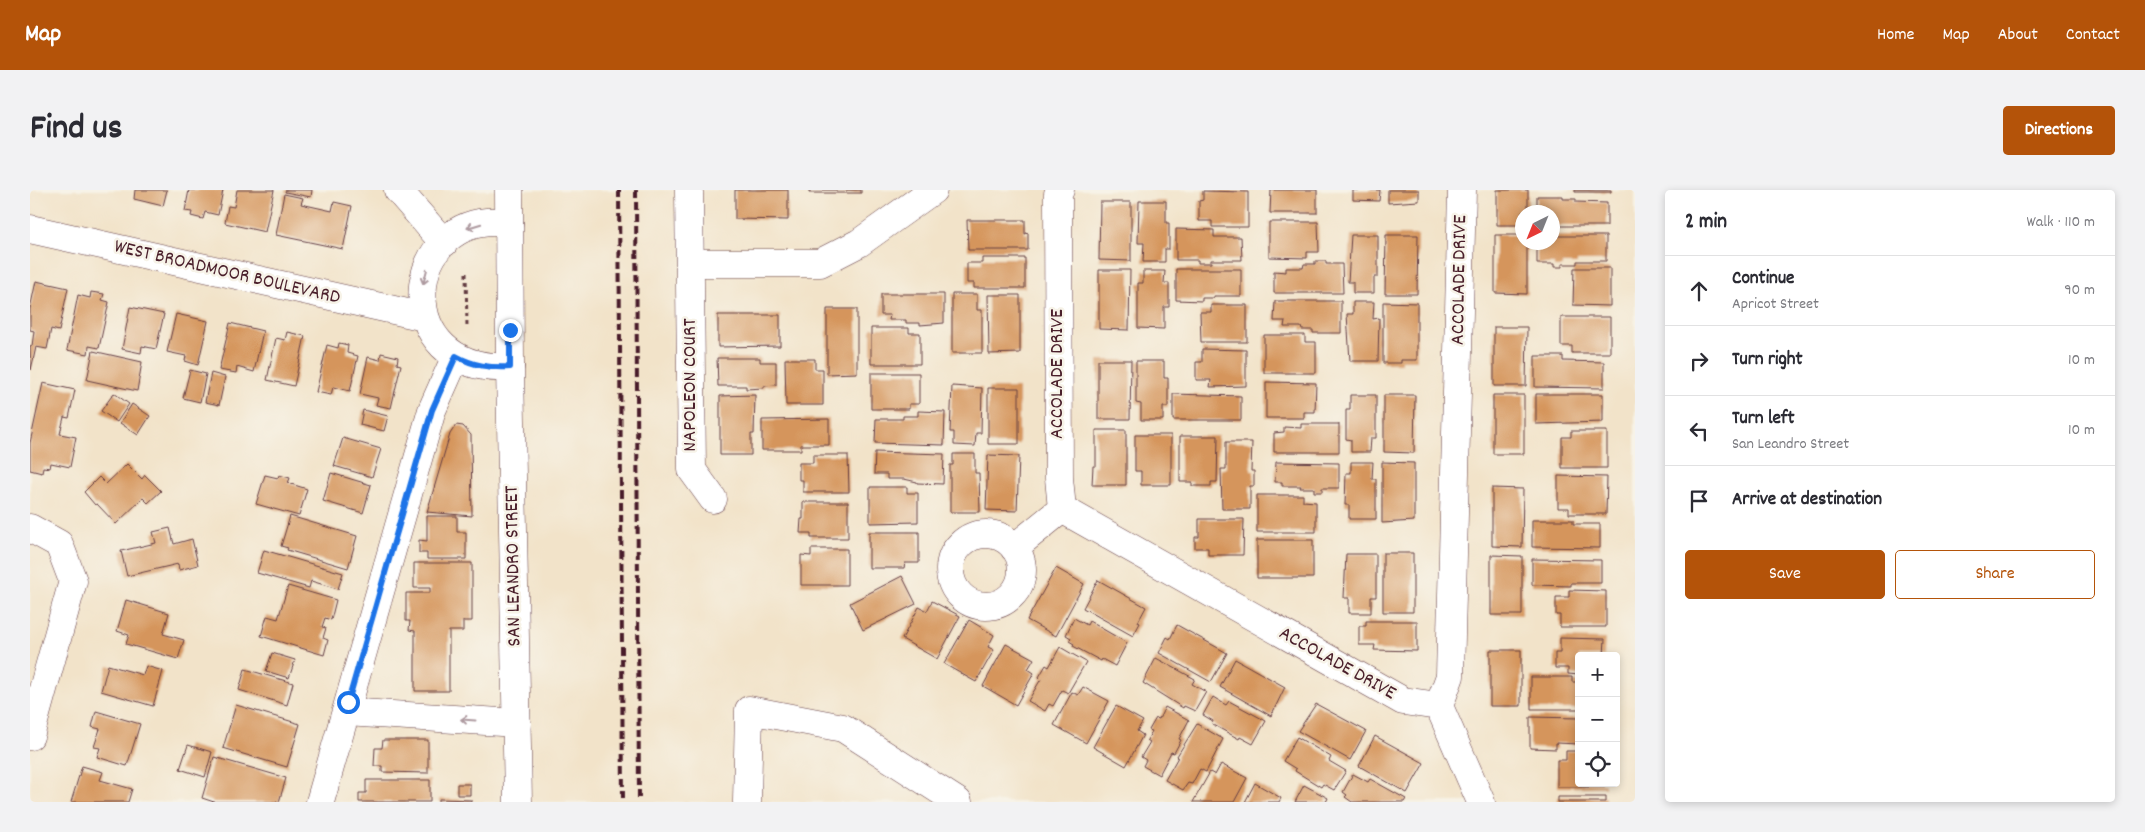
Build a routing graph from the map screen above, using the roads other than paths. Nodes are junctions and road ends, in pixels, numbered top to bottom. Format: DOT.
graph roads {
  1 [pos="398,190"];
  2 [pos="509,190"];
  3 [pos="690,190"];
  4 [pos="933,190"];
  5 [pos="1462,190"];
  6 [pos="1057,191"];
  7 [pos="509,223"];
  8 [pos="30,229"];
  9 [pos="444,243"];
  10 [pos="690,263"];
  11 [pos="425,316"];
  12 [pos="456,356"];
  13 [pos="510,367"];
  14 [pos="713,499"];
  15 [pos="1062,508"];
  16 [pos="30,528"];
  17 [pos="1014,548"];
  18 [pos="1438,706"];
  19 [pos="346,712"];
  20 [pos="517,723"];
  21 [pos="30,736"];
  22 [pos="320,802"];
  23 [pos="518,802"];
  24 [pos="747,802"];
  25 [pos="958,802"];
  26 [pos="1481,802"];
  1 -- 9 [label="street"];
  2 -- 7 [label="street, SAN LEANDRO STREET"];
  3 -- 10 [label="street, NAPOLEON COURT"];
  4 -- 10 [label="street"];
  5 -- 18 [label="street, ACCOLADE DRIVE"];
  6 -- 15 [label="street, ACCOLADE DRIVE"];
  7 -- 9 [label="street, one-way"];
  7 -- 13 [label="street, SAN LEANDRO STREET"];
  8 -- 11 [label="street, WEST BROADMOOR BOULEVARD"];
  9 -- 11 [label="street, one-way"];
  10 -- 14 [label="street, NAPOLEON COURT"];
  11 -- 12 [label="street"];
  12 -- 13 [label="street"];
  12 -- 19 [label="street"];
  13 -- 20 [label="street, SAN LEANDRO STREET"];
  15 -- 17 [label="street"];
  15 -- 18 [label="street, ACCOLADE DRIVE"];
  16 -- 21 [label="street"];
  18 -- 26 [label="street"];
  20 -- 19 [label="street, one-way"];
  19 -- 22 [label="street"];
  20 -- 23 [label="street, SAN LEANDRO STREET"];
  24 -- 25 [label="street"];
}
